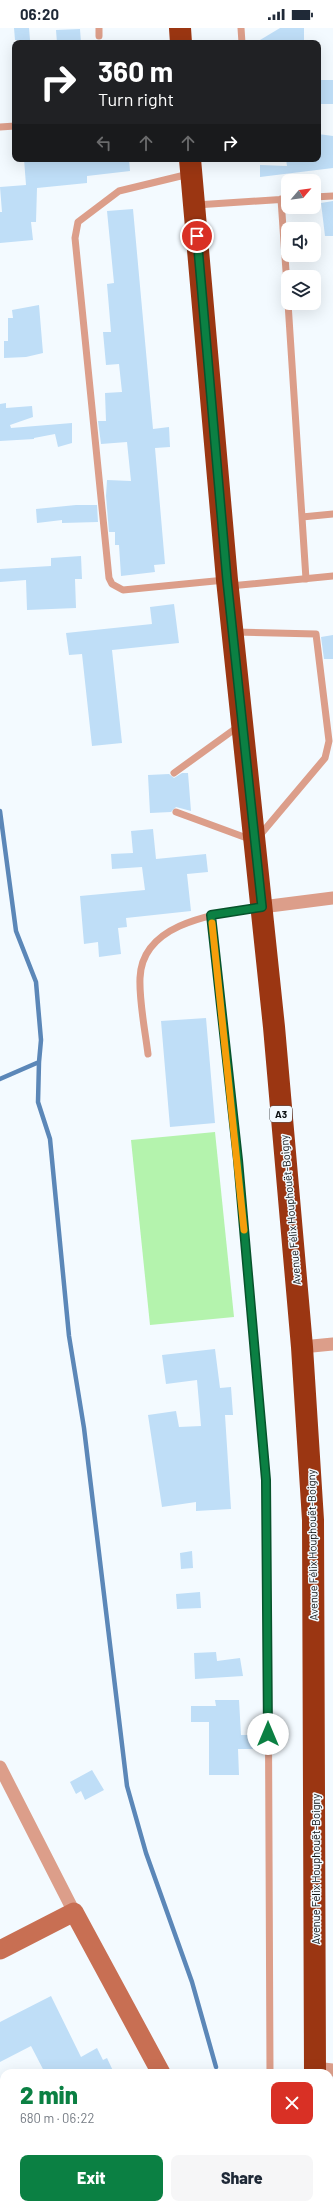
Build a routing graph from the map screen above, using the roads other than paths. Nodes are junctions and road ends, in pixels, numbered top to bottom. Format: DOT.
graph roads {
  1 [pos="99,28"];
  2 [pos="180,28"];
  3 [pos="241,28"];
  4 [pos="99,36"];
  5 [pos="181,40"];
  6 [pos="242,40"];
  7 [pos="12,126"];
  8 [pos="0,127"];
  9 [pos="191,166"];
  10 [pos="333,196"];
  11 [pos="321,197"];
  12 [pos="281,199"];
  13 [pos="194,205"];
  14 [pos="285,214"];
  15 [pos="287,270"];
  16 [pos="288,310"];
  17 [pos="333,514"];
  18 [pos="302,517"];
  19 [pos="333,576"];
  20 [pos="306,579"];
  21 [pos="228,583"];
  22 [pos="233,632"];
  23 [pos="242,724"];
  24 [pos="174,773"];
  25 [pos="176,812"];
  26 [pos="255,841"];
  27 [pos="333,898"];
  28 [pos="262,907"];
  29 [pos="211,915"];
  30 [pos="148,1054"];
  31 [pos="333,1344"];
  32 [pos="302,1347"];
  33 [pos="0,1767"];
  34 [pos="74,1912"];
  35 [pos="0,1950"];
  36 [pos="159,2069"];
  37 [pos="270,2069"];
  38 [pos="321,2069"];
  1 -- 4 [label="lane"];
  2 -- 5 [label="highway"];
  3 -- 6 [label="lane"];
  7 -- 8 [label="lane"];
  9 -- 13 [label="highway, Avenue Félix Houphouët-Boigny / A3"];
  9 -- 21 [label="lane"];
  10 -- 11 [label="lane"];
  12 -- 13 [label="lane"];
  13 -- 21 [label="highway, Avenue Félix Houphouët-Boigny / A3"];
  14 -- 15 [label="lane"];
  16 -- 18 [label="lane"];
  17 -- 18 [label="lane"];
  18 -- 20 [label="lane"];
  19 -- 20 [label="lane"];
  20 -- 21 [label="lane"];
  21 -- 22 [label="highway, Avenue Félix Houphouët-Boigny / A3"];
  22 -- 23 [label="highway, Avenue Félix Houphouët-Boigny / A3"];
  22 -- 26 [label="lane"];
  23 -- 24 [label="lane"];
  23 -- 26 [label="highway, Avenue Félix Houphouët-Boigny / A3"];
  25 -- 26 [label="lane"];
  26 -- 28 [label="highway, Avenue Félix Houphouët-Boigny / A3"];
  27 -- 28 [label="street"];
  28 -- 29 [label="lane"];
  28 -- 32 [label="highway, Avenue Félix Houphouët-Boigny / A3"];
  29 -- 30 [label="lane"];
  29 -- 37 [label="lane"];
  31 -- 32 [label="street"];
  32 -- 38 [label="highway, Avenue Félix Houphouët-Boigny / A3"];
  33 -- 34 [label="street"];
  34 -- 35 [label="street"];
  34 -- 36 [label="street"];
}
